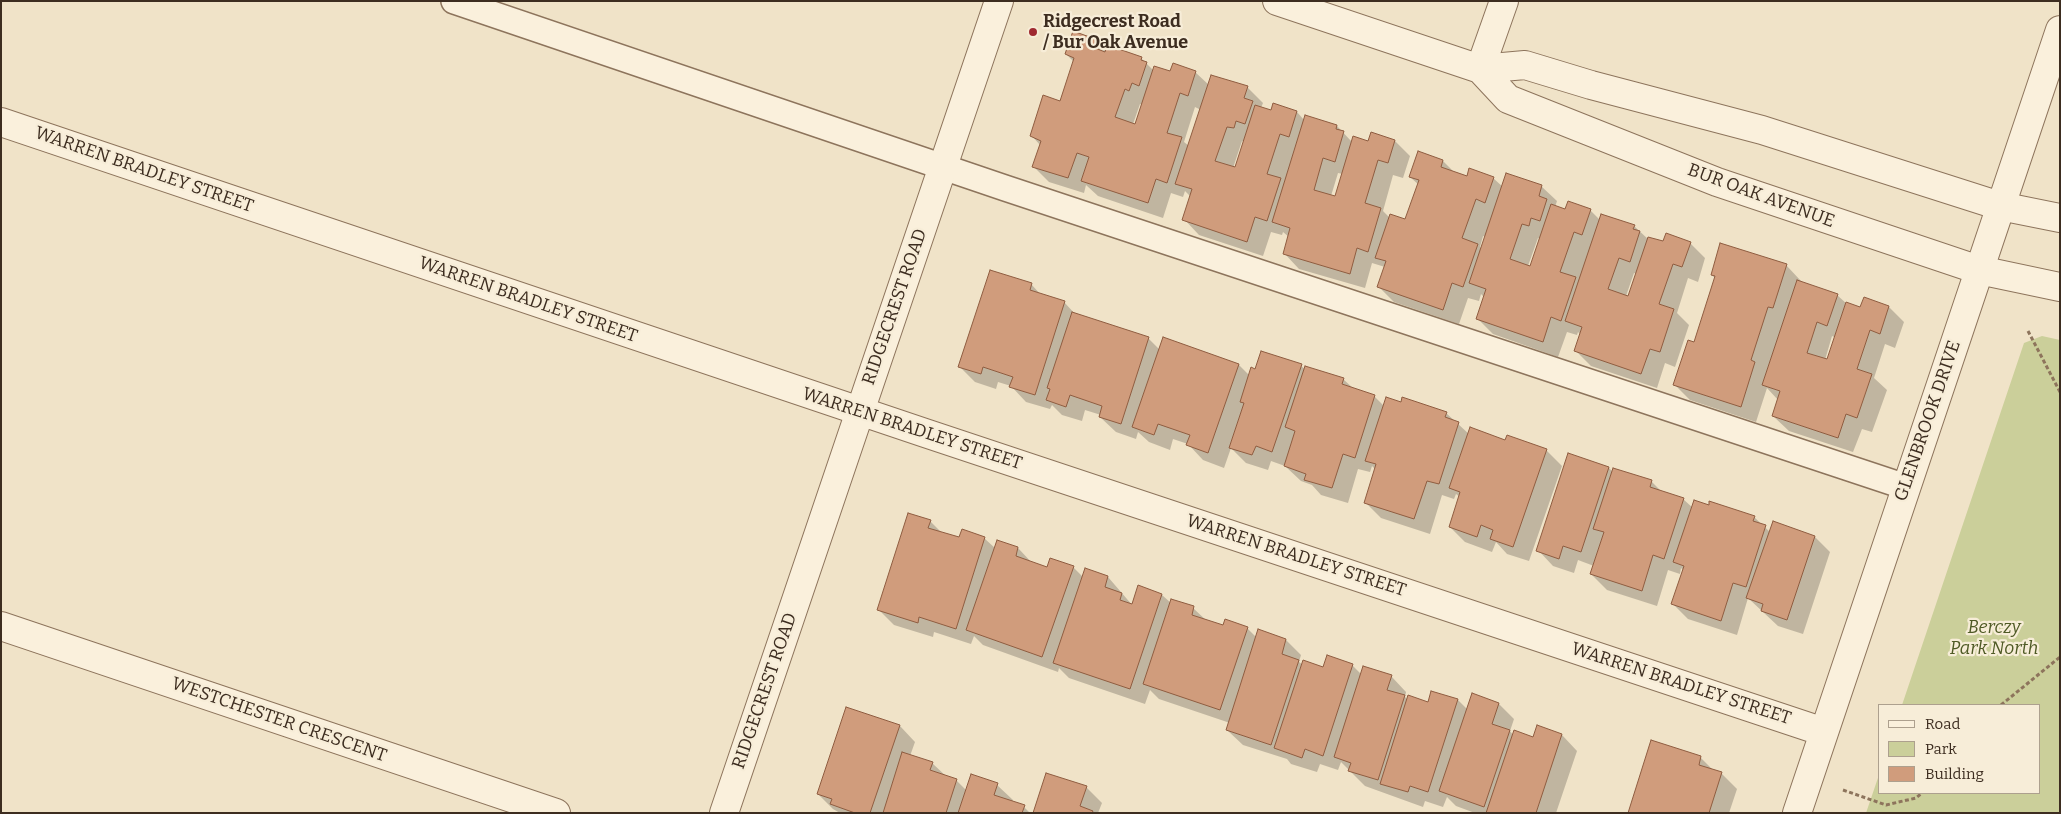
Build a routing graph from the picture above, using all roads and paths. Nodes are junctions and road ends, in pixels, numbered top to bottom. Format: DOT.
graph roads {
  1 [pos="454,1"];
  2 [pos="999,1"];
  3 [pos="1277,1"];
  4 [pos="1504,1"];
  5 [pos="2060,30"];
  6 [pos="1480,68"];
  7 [pos="1,122"];
  8 [pos="942,167"];
  9 [pos="2000,206"];
  10 [pos="2060,218"];
  11 [pos="1979,270"];
  12 [pos="2060,287"];
  13 [pos="2028,331"];
  14 [pos="2060,392"];
  15 [pos="860,411"];
  16 [pos="1906,487"];
  17 [pos="1,626"];
  18 [pos="2060,657"];
  19 [pos="2002,704"];
  20 [pos="1824,732"];
  21 [pos="1837,788"];
  22 [pos="1921,794"];
  23 [pos="556,813"];
  24 [pos="724,813"];
  25 [pos="1796,813"];
  1 -- 8 [label="lane"];
  2 -- 8 [label="street, RIDGECREST ROAD"];
  3 -- 6 [label="street, BUR OAK AVENUE"];
  4 -- 6 [label="street"];
  5 -- 9 [label="street, GLENBROOK DRIVE"];
  6 -- 9 [label="street, BUR OAK AVENUE"];
  6 -- 11 [label="street, BUR OAK AVENUE"];
  7 -- 15 [label="street, WARREN BRADLEY STREET"];
  8 -- 15 [label="street, RIDGECREST ROAD"];
  8 -- 16 [label="lane"];
  9 -- 10 [label="street, BUR OAK AVENUE"];
  9 -- 11 [label="street, GLENBROOK DRIVE"];
  11 -- 12 [label="street, BUR OAK AVENUE"];
  11 -- 16 [label="street, GLENBROOK DRIVE"];
  13 -- 14 [label="path"];
  15 -- 20 [label="street, WARREN BRADLEY STREET"];
  15 -- 24 [label="street, RIDGECREST ROAD"];
  16 -- 20 [label="street, GLENBROOK DRIVE"];
  17 -- 23 [label="street, WESTCHESTER CRESCENT"];
  18 -- 19 [label="path"];
  20 -- 25 [label="street, GLENBROOK DRIVE"];
  21 -- 22 [label="path"];
}
